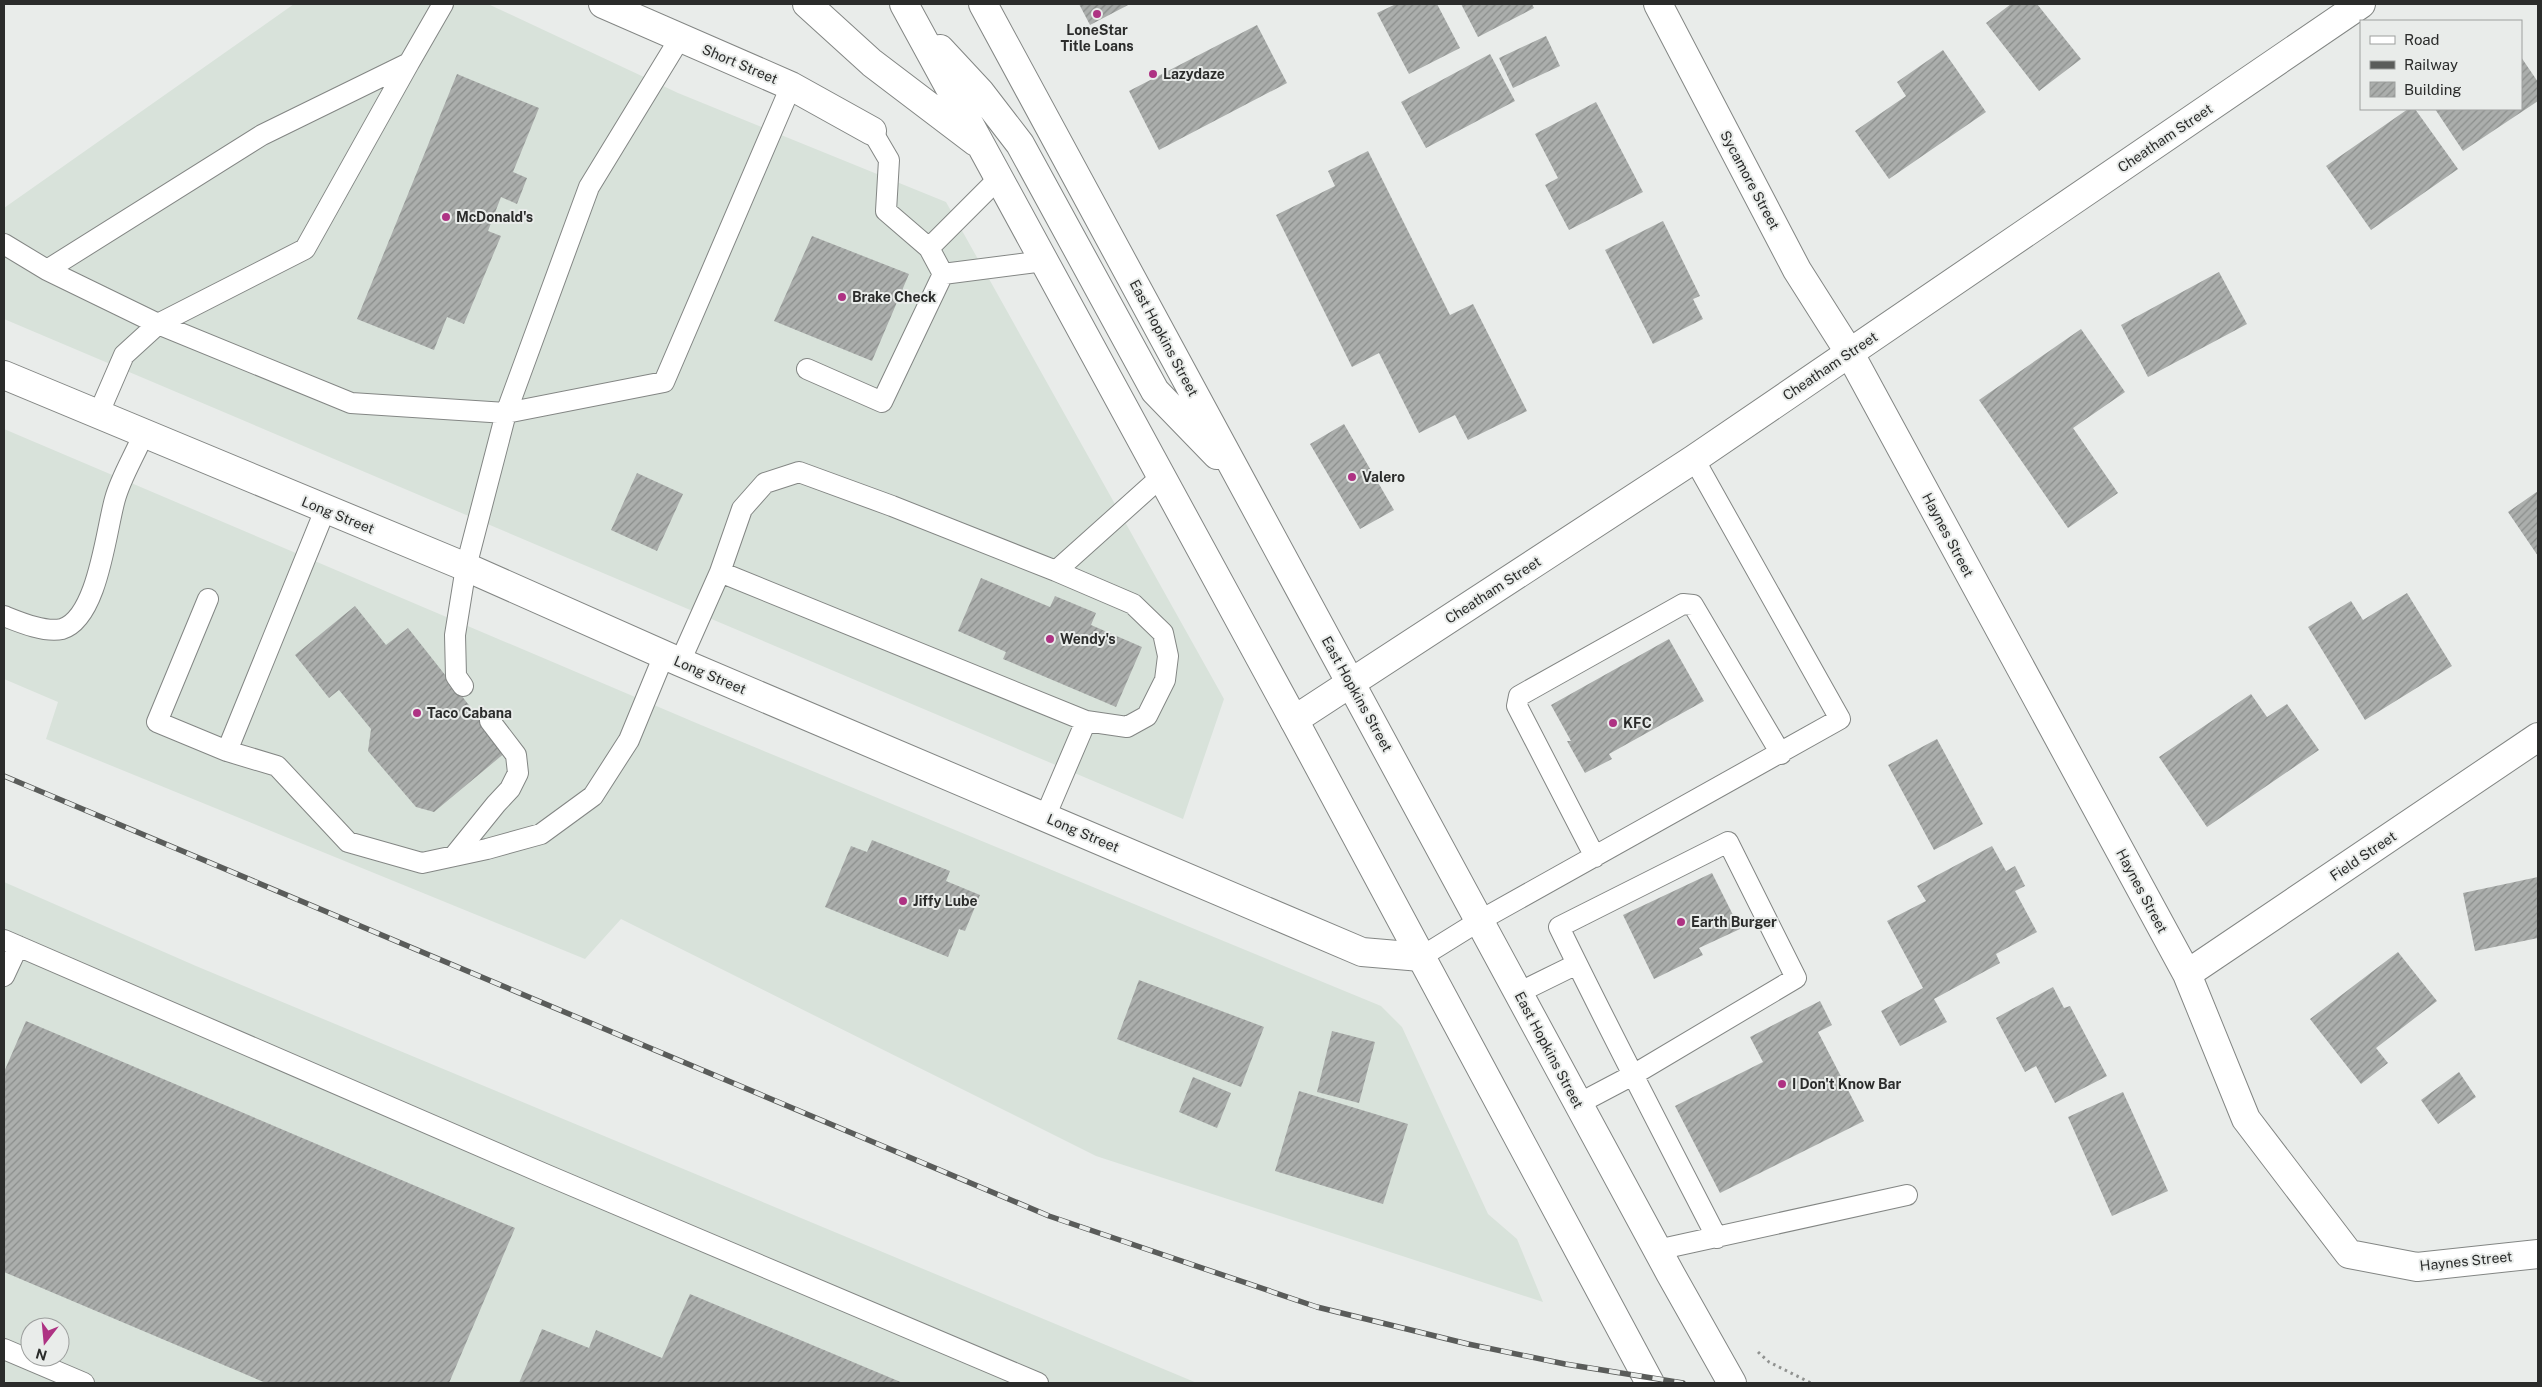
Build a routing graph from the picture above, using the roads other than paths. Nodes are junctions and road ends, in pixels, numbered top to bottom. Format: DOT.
graph roads {
  1 [pos="443,4"];
  2 [pos="604,4"];
  3 [pos="806,4"];
  4 [pos="983,4"];
  5 [pos="1658,4"];
  6 [pos="2361,4"];
  7 [pos="903,8"];
  8 [pos="680,38"];
  9 [pos="409,64"];
  10 [pos="791,86"];
  11 [pos="872,131"];
  12 [pos="983,147"];
  13 [pos="1000,177"];
  14 [pos="4,244"];
  15 [pos="929,248"];
  16 [pos="1044,261"];
  17 [pos="47,270"];
  18 [pos="943,274"];
  19 [pos="158,324"];
  20 [pos="1849,352"];
  21 [pos="807,369"];
  22 [pos="4,375"];
  23 [pos="506,413"];
  24 [pos="98,415"];
  25 [pos="144,433"];
  26 [pos="1694,459"];
  27 [pos="1162,476"];
  28 [pos="1240,479"];
  29 [pos="325,510"];
  30 [pos="466,567"];
  31 [pos="1056,571"];
  32 [pos="720,572"];
  33 [pos="208,599"];
  34 [pos="4,616"];
  35 [pos="672,659"];
  36 [pos="1351,683"];
  37 [pos="463,686"];
  38 [pos="1294,720"];
  39 [pos="490,721"];
  40 [pos="1086,721"];
  41 [pos="2538,737"];
  42 [pos="227,751"];
  43 [pos="1781,754"];
  44 [pos="1045,817"];
  45 [pos="454,856"];
  46 [pos="1594,857"];
  47 [pos="1479,921"];
  48 [pos="11,943"];
  49 [pos="1420,957"];
  50 [pos="1577,964"];
  51 [pos="2187,974"];
  52 [pos="4,976"];
  53 [pos="1518,993"];
  54 [pos="1633,1075"];
  55 [pos="1578,1104"];
  56 [pos="1907,1195"];
  57 [pos="1716,1238"];
  58 [pos="1657,1250"];
  59 [pos="2538,1254"];
  60 [pos="4,1349"];
  61 [pos="84,1383"];
  62 [pos="1038,1383"];
  63 [pos="1650,1383"];
  64 [pos="1732,1383"];
  1 -- 9 [label="lane"];
  2 -- 8 [label="street, Short Street"];
  3 -- 12 [label="street"];
  4 -- 28 [label="street, East Hopkins Street"];
  5 -- 20 [label="street, Sycamore Street"];
  6 -- 20 [label="street, Cheatham Street"];
  7 -- 12 [label="street"];
  7 -- 28 [label="street"];
  8 -- 10 [label="street, Short Street"];
  8 -- 23 [label="lane"];
  9 -- 17 [label="lane"];
  9 -- 19 [label="lane"];
  10 -- 11 [label="street, Short Street"];
  10 -- 23 [label="lane"];
  11 -- 15 [label="lane"];
  12 -- 13 [label="street"];
  13 -- 15 [label="lane"];
  13 -- 16 [label="street"];
  14 -- 17 [label="lane"];
  15 -- 18 [label="lane"];
  16 -- 18 [label="lane"];
  16 -- 27 [label="street"];
  17 -- 19 [label="lane"];
  18 -- 21 [label="lane"];
  19 -- 23 [label="lane"];
  19 -- 24 [label="lane"];
  20 -- 26 [label="street, Cheatham Street"];
  20 -- 51 [label="street, Haynes Street"];
  22 -- 24 [label="street, Long Street"];
  23 -- 30 [label="lane"];
  24 -- 25 [label="street, Long Street"];
  25 -- 29 [label="street, Long Street"];
  25 -- 34 [label="lane"];
  26 -- 36 [label="street, Cheatham Street"];
  26 -- 43 [label="lane"];
  27 -- 31 [label="lane"];
  27 -- 38 [label="street"];
  28 -- 36 [label="street, East Hopkins Street"];
  29 -- 30 [label="street, Long Street"];
  29 -- 42 [label="lane"];
  30 -- 35 [label="street, Long Street"];
  30 -- 37 [label="lane"];
  31 -- 32 [label="lane"];
  31 -- 40 [label="lane"];
  32 -- 35 [label="lane"];
  32 -- 40 [label="lane"];
  33 -- 42 [label="lane"];
  35 -- 44 [label="street, Long Street"];
  35 -- 45 [label="lane"];
  36 -- 38 [label="street, Cheatham Street"];
  36 -- 47 [label="street, East Hopkins Street"];
  38 -- 49 [label="street"];
  39 -- 45 [label="lane"];
  40 -- 44 [label="lane"];
  41 -- 51 [label="street, Field Street"];
  42 -- 45 [label="lane"];
  43 -- 46 [label="lane"];
  43 -- 46 [label="lane"];
  44 -- 49 [label="street, Long Street"];
  46 -- 47 [label="lane"];
  47 -- 49 [label="lane"];
  47 -- 53 [label="street, East Hopkins Street"];
  48 -- 52 [label="lane"];
  48 -- 62 [label="lane"];
  49 -- 63 [label="street"];
  50 -- 53 [label="lane"];
  50 -- 54 [label="lane"];
  50 -- 54 [label="lane"];
  51 -- 59 [label="street, Haynes Street"];
  53 -- 55 [label="street, East Hopkins Street"];
  54 -- 55 [label="lane"];
  54 -- 57 [label="lane"];
  55 -- 58 [label="street, East Hopkins Street"];
  56 -- 57 [label="lane"];
  57 -- 58 [label="lane"];
  58 -- 64 [label="street, East Hopkins Street"];
  60 -- 61 [label="lane"];
}
